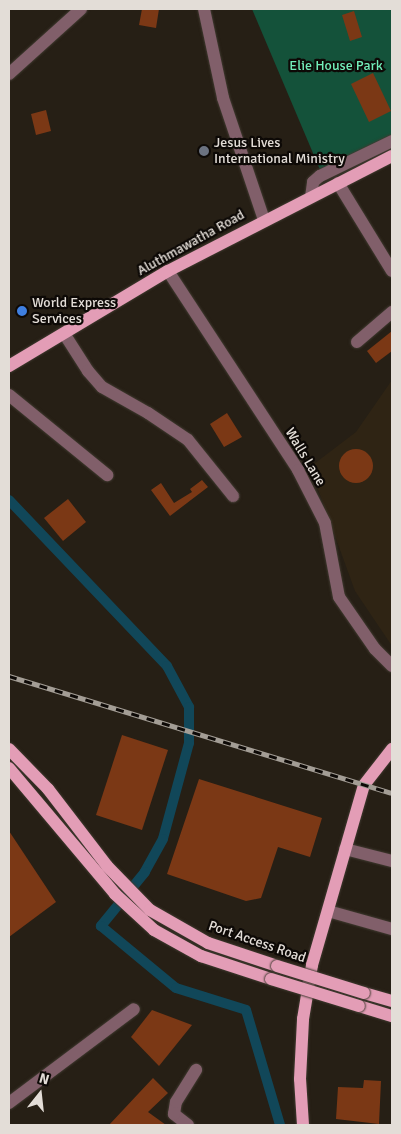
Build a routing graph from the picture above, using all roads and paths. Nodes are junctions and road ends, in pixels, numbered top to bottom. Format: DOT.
graph roads {
  1 [pos="81,9"];
  2 [pos="204,9"];
  3 [pos="9,74"];
  4 [pos="392,141"];
  5 [pos="392,156"];
  6 [pos="338,184"];
  7 [pos="311,197"];
  8 [pos="264,220"];
  9 [pos="168,271"];
  10 [pos="392,271"];
  11 [pos="392,312"];
  12 [pos="66,335"];
  13 [pos="357,342"];
  14 [pos="9,366"];
  15 [pos="9,395"];
  16 [pos="106,475"];
  17 [pos="234,496"];
  18 [pos="392,666"];
  19 [pos="9,749"];
  20 [pos="392,749"];
  21 [pos="9,768"];
  22 [pos="345,848"];
  23 [pos="392,860"];
  24 [pos="103,871"];
  25 [pos="328,911"];
  26 [pos="392,929"];
  27 [pos="392,1001"];
  28 [pos="134,1008"];
  29 [pos="392,1016"];
  30 [pos="196,1070"];
  31 [pos="9,1103"];
  32 [pos="188,1125"];
  33 [pos="303,1125"];
  1 -- 3 [label="street"];
  2 -- 8 [label="street"];
  4 -- 7 [label="street"];
  5 -- 6 [label="main road, Aluthmawatha Road"];
  6 -- 7 [label="main road, Aluthmawatha Road"];
  6 -- 10 [label="street"];
  7 -- 8 [label="main road, Aluthmawatha Road"];
  8 -- 9 [label="main road, Aluthmawatha Road"];
  9 -- 12 [label="main road, Aluthmawatha Road"];
  9 -- 18 [label="street, Walls Lane"];
  11 -- 13 [label="street"];
  12 -- 14 [label="main road, Aluthmawatha Road"];
  12 -- 17 [label="street"];
  15 -- 16 [label="street"];
  19 -- 24 [label="main road, Port Access Road"];
  20 -- 22 [label="main road"];
  21 -- 24 [label="main road, Port Access Road"];
  22 -- 23 [label="street"];
  22 -- 25 [label="main road"];
  24 -- 27 [label="main road, Port Access Road, bridge"];
  24 -- 29 [label="main road, Port Access Road, bridge"];
  25 -- 26 [label="street"];
  25 -- 33 [label="main road"];
  28 -- 31 [label="street"];
  30 -- 32 [label="street"];
}
